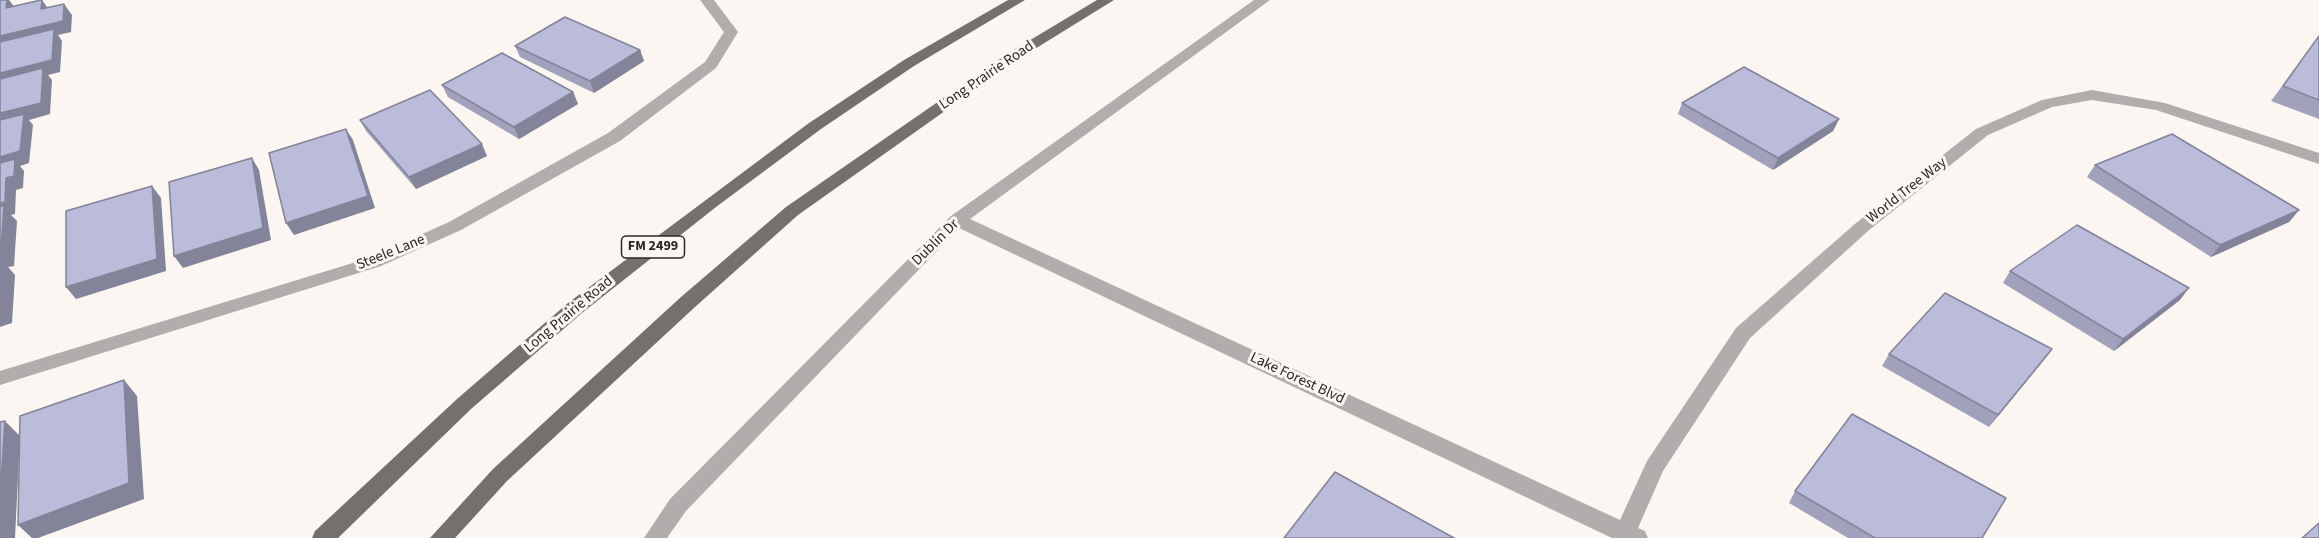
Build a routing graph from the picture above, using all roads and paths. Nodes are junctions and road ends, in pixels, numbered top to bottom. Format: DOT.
graph roads {
  1 [pos="707,0"];
  2 [pos="1018,0"];
  3 [pos="1107,0"];
  4 [pos="1263,0"];
  5 [pos="2319,159"];
  6 [pos="957,220"];
  7 [pos="0,378"];
  8 [pos="1628,536"];
  9 [pos="322,538"];
  10 [pos="441,538"];
  11 [pos="655,538"];
  1 -- 7 [label="street, Steele Lane"];
  2 -- 9 [label="main road, Long Prairie Road / FM 2499"];
  3 -- 10 [label="main road, Long Prairie Road"];
  4 -- 6 [label="street, Dublin Dr"];
  5 -- 8 [label="street, World Tree Way"];
  6 -- 8 [label="street, Lake Forest Blvd"];
  6 -- 11 [label="street, Dublin Dr"];
}
